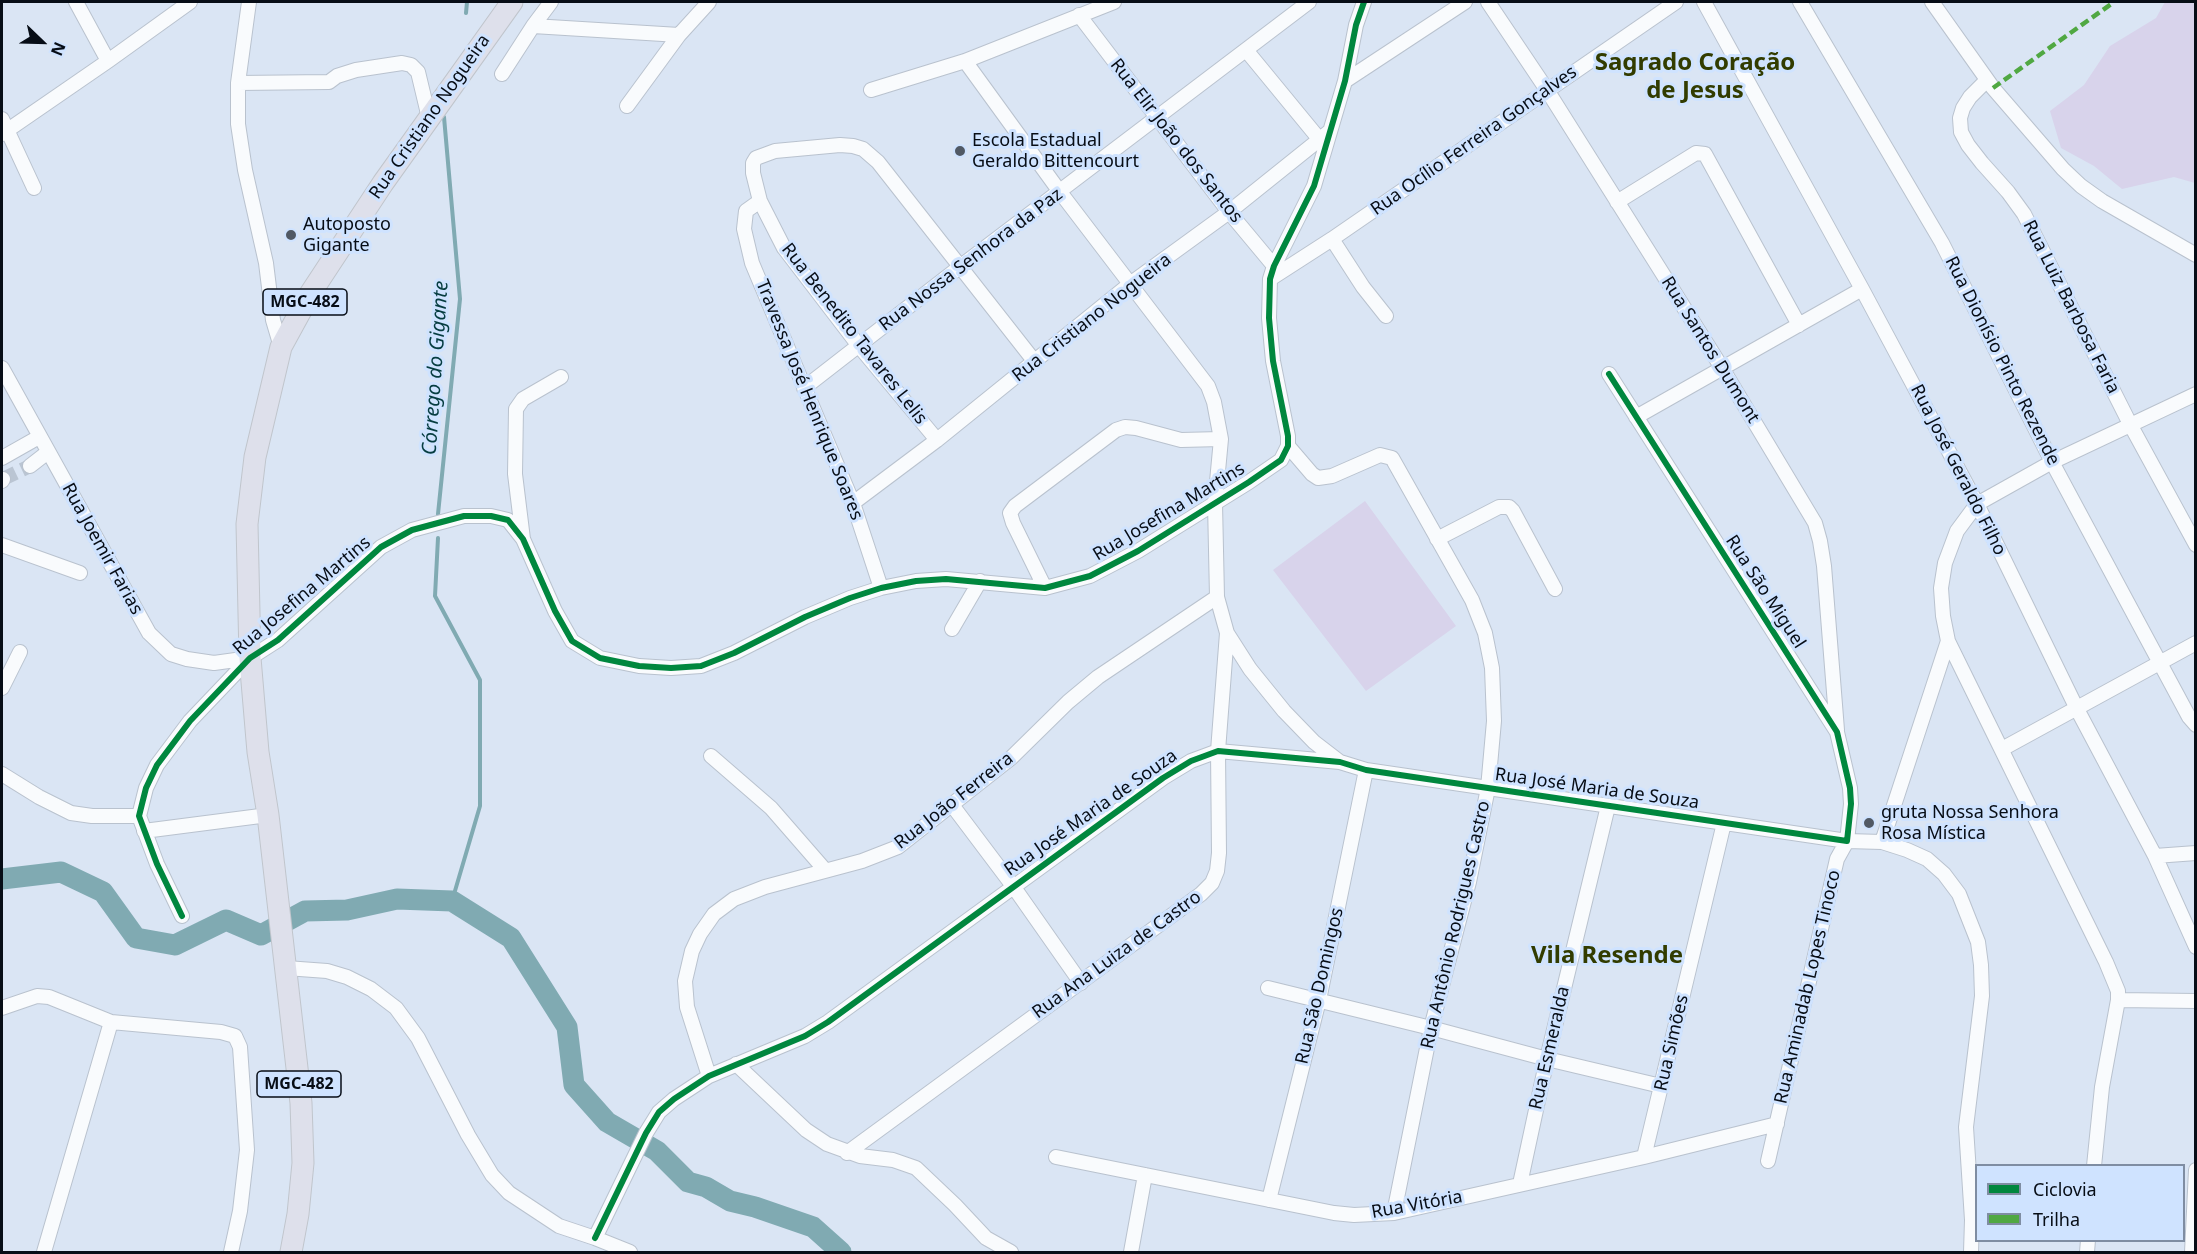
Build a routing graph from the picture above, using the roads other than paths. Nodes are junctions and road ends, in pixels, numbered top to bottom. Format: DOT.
graph roads {
  1 [pos="76,2"];
  2 [pos="190,2"];
  3 [pos="249,2"];
  4 [pos="512,2"];
  5 [pos="551,2"];
  6 [pos="710,2"];
  7 [pos="1114,2"];
  8 [pos="1309,2"];
  9 [pos="1364,2"];
  10 [pos="1465,2"];
  11 [pos="1488,2"];
  12 [pos="1676,2"];
  13 [pos="1704,2"];
  14 [pos="1800,2"];
  15 [pos="1932,2"];
  16 [pos="1079,15"];
  17 [pos="533,26"];
  18 [pos="679,35"];
  19 [pos="1246,50"];
  20 [pos="108,61"];
  21 [pos="965,61"];
  22 [pos="502,74"];
  23 [pos="1987,80"];
  24 [pos="1345,81"];
  25 [pos="238,83"];
  26 [pos="872,90"];
  27 [pos="1547,90"];
  28 [pos="627,106"];
  29 [pos="429,118"];
  30 [pos="1157,119"];
  31 [pos="3,128"];
  32 [pos="1325,136"];
  33 [pos="34,188"];
  34 [pos="1060,192"];
  35 [pos="760,201"];
  36 [pos="1617,202"];
  37 [pos="1229,212"];
  38 [pos="1332,239"];
  39 [pos="2196,255"];
  40 [pos="961,266"];
  41 [pos="1272,273"];
  42 [pos="1130,284"];
  43 [pos="1862,289"];
  44 [pos="1386,316"];
  45 [pos="1799,325"];
  46 [pos="859,346"];
  47 [pos="281,347"];
  48 [pos="1035,362"];
  49 [pos="2,368"];
  50 [pos="1722,368"];
  51 [pos="1609,374"];
  52 [pos="561,377"];
  53 [pos="804,388"];
  54 [pos="2196,394"];
  55 [pos="1636,417"];
  56 [pos="2130,424"];
  57 [pos="39,437"];
  58 [pos="1221,439"];
  59 [pos="938,440"];
  60 [pos="1288,446"];
  61 [pos="48,452"];
  62 [pos="2,458"];
  63 [pos="2052,462"];
  64 [pos="30,466"];
  65 [pos="853,503"];
  66 [pos="1215,503"];
  67 [pos="1977,504"];
  68 [pos="523,539"];
  69 [pos="1437,539"];
  70 [pos="2,545"];
  71 [pos="2196,545"];
  72 [pos="80,573"];
  73 [pos="980,581"];
  74 [pos="881,588"];
  75 [pos="1045,588"];
  76 [pos="1555,589"];
  77 [pos="1217,597"];
  78 [pos="952,628"];
  79 [pos="1227,633"];
  80 [pos="1948,641"];
  81 [pos="2196,643"];
  82 [pos="20,652"];
  83 [pos="250,658"];
  84 [pos="2160,662"];
  85 [pos="2,688"];
  86 [pos="2077,709"];
  87 [pos="2196,725"];
  88 [pos="1837,732"];
  89 [pos="2002,749"];
  90 [pos="1218,751"];
  91 [pos="711,756"];
  92 [pos="1340,762"];
  93 [pos="1366,770"];
  94 [pos="2,774"];
  95 [pos="1488,788"];
  96 [pos="952,805"];
  97 [pos="1608,806"];
  98 [pos="268,815"];
  99 [pos="140,816"];
  100 [pos="1724,823"];
  101 [pos="144,831"];
  102 [pos="1847,841"];
  103 [pos="1882,842"];
  104 [pos="2196,853"];
  105 [pos="2155,856"];
  106 [pos="825,870"];
  107 [pos="1013,886"];
  108 [pos="182,916"];
  109 [pos="2196,947"];
  110 [pos="286,968"];
  111 [pos="1081,983"];
  112 [pos="1268,988"];
  113 [pos="1319,1000"];
  114 [pos="2118,1000"];
  115 [pos="2196,1001"];
  116 [pos="2,1008"];
  117 [pos="111,1022"];
  118 [pos="1431,1028"];
  119 [pos="1547,1059"];
  120 [pos="736,1064"];
  121 [pos="709,1076"];
  122 [pos="1661,1086"];
  123 [pos="1777,1124"];
  124 [pos="847,1153"];
  125 [pos="1644,1157"];
  126 [pos="1056,1158"];
  127 [pos="1768,1161"];
  128 [pos="2094,1164"];
  129 [pos="2196,1170"];
  130 [pos="1145,1176"];
  131 [pos="1520,1184"];
  132 [pos="1269,1200"];
  133 [pos="1394,1213"];
  134 [pos="296,1221"];
  135 [pos="595,1238"];
  136 [pos="44,1252"];
  137 [pos="231,1252"];
  138 [pos="279,1252"];
  139 [pos="291,1252"];
  140 [pos="630,1252"];
  141 [pos="1011,1252"];
  142 [pos="1131,1252"];
  143 [pos="1971,1252"];
  144 [pos="2192,1252"];
  1 -- 20 [label="street"];
  2 -- 20 [label="street"];
  3 -- 25 [label="street"];
  4 -- 29 [label="highway, Rua Cristiano Nogueira / MGC-482"];
  5 -- 17 [label="street"];
  6 -- 18 [label="street"];
  7 -- 16 [label="street"];
  8 -- 19 [label="street, Rua Nossa Senhora da Paz"];
  9 -- 24 [label="street"];
  10 -- 24 [label="street"];
  11 -- 27 [label="street, Rua Santos Dumont"];
  12 -- 27 [label="street, Rua Ocílio Ferreira Gonçalves"];
  13 -- 43 [label="street, Rua José Geraldo Filho"];
  14 -- 63 [label="street, Rua Dionísio Pinto Rezende"];
  15 -- 23 [label="street"];
  16 -- 21 [label="street"];
  16 -- 30 [label="street, Rua Elir João dos Santos"];
  17 -- 18 [label="street"];
  17 -- 22 [label="street"];
  18 -- 28 [label="street"];
  19 -- 30 [label="street, Rua Nossa Senhora da Paz"];
  19 -- 32 [label="street"];
  20 -- 31 [label="street"];
  21 -- 26 [label="street"];
  21 -- 34 [label="street"];
  23 -- 39 [label="street"];
  23 -- 56 [label="street, Rua Luiz Barbosa Faria"];
  24 -- 32 [label="street"];
  25 -- 29 [label="street"];
  25 -- 47 [label="street"];
  27 -- 36 [label="street, Rua Santos Dumont"];
  27 -- 38 [label="street, Rua Ocílio Ferreira Gonçalves"];
  29 -- 47 [label="highway, Rua Cristiano Nogueira / MGC-482"];
  30 -- 34 [label="street, Rua Nossa Senhora da Paz"];
  30 -- 37 [label="street, Rua Elir João dos Santos"];
  31 -- 33 [label="street"];
  32 -- 37 [label="street, Rua Cristiano Nogueira"];
  32 -- 41 [label="street"];
  34 -- 40 [label="street, Rua Nossa Senhora da Paz"];
  34 -- 42 [label="street"];
  35 -- 40 [label="street, Rua Benedito Tavares Lelis"];
  35 -- 46 [label="street, Rua Benedito Tavares Lelis"];
  35 -- 53 [label="street, Travessa José Henrique Soares"];
  36 -- 45 [label="street"];
  36 -- 50 [label="street, Rua Santos Dumont"];
  37 -- 41 [label="street, Rua Elir João dos Santos"];
  37 -- 42 [label="street, Rua Cristiano Nogueira"];
  38 -- 41 [label="street, Rua Ocílio Ferreira Gonçalves"];
  38 -- 44 [label="street"];
  40 -- 46 [label="street, Rua Nossa Senhora da Paz"];
  40 -- 48 [label="street"];
  41 -- 60 [label="street"];
  42 -- 48 [label="street, Rua Cristiano Nogueira"];
  42 -- 58 [label="street"];
  43 -- 45 [label="street"];
  43 -- 67 [label="street, Rua José Geraldo Filho"];
  45 -- 50 [label="street"];
  46 -- 53 [label="street, Rua Nossa Senhora da Paz"];
  46 -- 59 [label="street, Rua Benedito Tavares Lelis"];
  47 -- 83 [label="highway, Rua Cristiano Nogueira / MGC-482"];
  48 -- 59 [label="street, Rua Cristiano Nogueira"];
  49 -- 57 [label="street, Rua Joemir Farias"];
  50 -- 55 [label="street"];
  50 -- 88 [label="street, Rua Santos Dumont"];
  51 -- 55 [label="street, Rua São Miguel"];
  52 -- 68 [label="street"];
  53 -- 65 [label="street, Travessa José Henrique Soares"];
  54 -- 56 [label="street"];
  55 -- 88 [label="street, Rua São Miguel"];
  56 -- 63 [label="street"];
  56 -- 71 [label="street, Rua Luiz Barbosa Faria"];
  57 -- 61 [label="street, Rua Joemir Farias"];
  57 -- 62 [label="street"];
  58 -- 66 [label="street"];
  58 -- 75 [label="street"];
  59 -- 65 [label="street, Rua Cristiano Nogueira"];
  60 -- 66 [label="street, Rua Josefina Martins"];
  60 -- 69 [label="street, Rua Antônio Rodrigues Castro"];
  61 -- 64 [label="street"];
  61 -- 83 [label="street, Rua Joemir Farias"];
  63 -- 67 [label="street"];
  63 -- 84 [label="street, Rua Dionísio Pinto Rezende"];
  65 -- 74 [label="street, Travessa José Henrique Soares"];
  66 -- 75 [label="street, Rua Josefina Martins"];
  66 -- 77 [label="street"];
  67 -- 80 [label="street"];
  67 -- 86 [label="street, Rua José Geraldo Filho"];
  68 -- 74 [label="street, Rua Josefina Martins"];
  68 -- 83 [label="street, Rua Josefina Martins"];
  69 -- 76 [label="street"];
  69 -- 95 [label="street, Rua Antônio Rodrigues Castro"];
  70 -- 72 [label="street"];
  73 -- 74 [label="street, Rua Josefina Martins"];
  73 -- 75 [label="street, Rua Josefina Martins"];
  73 -- 78 [label="street"];
  77 -- 79 [label="street"];
  77 -- 96 [label="street, Rua João Ferreira"];
  79 -- 90 [label="street, Rua Ana Luiza de Castro"];
  79 -- 92 [label="street"];
  80 -- 89 [label="street"];
  80 -- 103 [label="street"];
  81 -- 84 [label="street"];
  82 -- 85 [label="street"];
  83 -- 98 [label="highway, Rua Cristiano Nogueira / MGC-482"];
  83 -- 99 [label="street, Rua Josefina Martins"];
  84 -- 86 [label="street"];
  84 -- 87 [label="street, Rua Dionísio Pinto Rezende"];
  86 -- 89 [label="street"];
  86 -- 105 [label="street, Rua José Geraldo Filho"];
  88 -- 102 [label="street, Rua São Miguel"];
  89 -- 114 [label="street"];
  90 -- 92 [label="street, Rua José Maria de Souza"];
  90 -- 107 [label="street, Rua José Maria de Souza"];
  90 -- 111 [label="street, Rua Ana Luiza de Castro"];
  91 -- 106 [label="street"];
  92 -- 93 [label="street, Rua José Maria de Souza"];
  93 -- 95 [label="street, Rua José Maria de Souza"];
  93 -- 113 [label="street, Rua São Domingos"];
  94 -- 99 [label="street"];
  95 -- 97 [label="street, Rua José Maria de Souza"];
  95 -- 118 [label="street, Rua Antônio Rodrigues Castro"];
  96 -- 106 [label="street, Rua João Ferreira"];
  96 -- 107 [label="street"];
  97 -- 100 [label="street, Rua José Maria de Souza"];
  97 -- 119 [label="street, Rua Esmeralda"];
  98 -- 101 [label="street"];
  98 -- 110 [label="highway, Rua Cristiano Nogueira / MGC-482"];
  99 -- 101 [label="street, Rua Josefina Martins"];
  100 -- 102 [label="street, Rua José Maria de Souza"];
  100 -- 122 [label="street, Rua Simões"];
  101 -- 108 [label="street, Rua Josefina Martins"];
  102 -- 103 [label="street"];
  102 -- 123 [label="street, Rua Aminadab Lopes Tinoco"];
  103 -- 143 [label="street"];
  104 -- 105 [label="street"];
  105 -- 109 [label="street, Rua José Geraldo Filho"];
  106 -- 121 [label="street, Rua João Ferreira"];
  107 -- 111 [label="street"];
  107 -- 120 [label="street, Rua José Maria de Souza"];
  110 -- 134 [label="highway, MGC-482"];
  110 -- 135 [label="street"];
  111 -- 124 [label="street, Rua Ana Luiza de Castro"];
  112 -- 113 [label="street"];
  113 -- 118 [label="street"];
  113 -- 132 [label="street, Rua São Domingos"];
  114 -- 115 [label="street"];
  114 -- 128 [label="street"];
  116 -- 117 [label="street"];
  117 -- 136 [label="street"];
  117 -- 137 [label="street"];
  118 -- 119 [label="street"];
  118 -- 133 [label="street, Rua Antônio Rodrigues Castro"];
  119 -- 122 [label="street"];
  119 -- 131 [label="street, Rua Esmeralda"];
  120 -- 121 [label="street, Rua José Maria de Souza"];
  120 -- 124 [label="street"];
  121 -- 135 [label="street, Rua José Maria de Souza"];
  122 -- 125 [label="street, Rua Simões"];
  123 -- 125 [label="street, Rua Vitória"];
  123 -- 127 [label="street, Rua Aminadab Lopes Tinoco"];
  124 -- 141 [label="street"];
  125 -- 131 [label="street, Rua Vitória"];
  126 -- 130 [label="street, Rua Vitória"];
  129 -- 144 [label="street"];
  130 -- 132 [label="street, Rua Vitória"];
  130 -- 142 [label="street"];
  131 -- 133 [label="street, Rua Vitória"];
  132 -- 133 [label="street, Rua Vitória"];
  134 -- 138 [label="highway, MGC-482"];
  134 -- 139 [label="highway, MGC-482"];
  135 -- 140 [label="street"];
}
